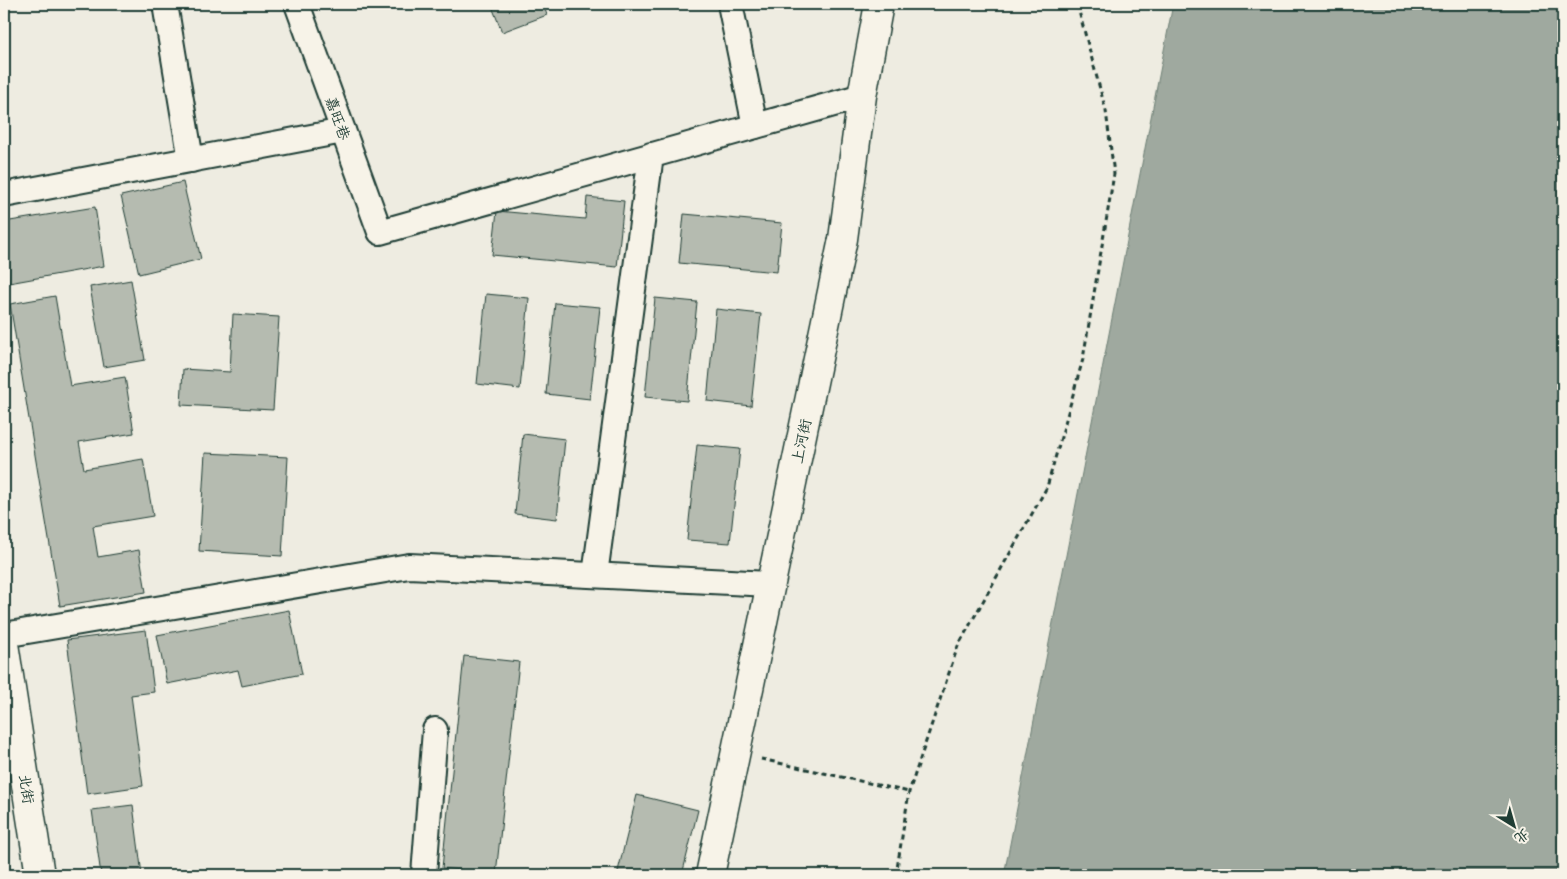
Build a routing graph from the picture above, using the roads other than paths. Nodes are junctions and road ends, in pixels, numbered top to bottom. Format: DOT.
graph roads {
  1 [pos="164,4"];
  2 [pos="297,4"];
  3 [pos="730,4"];
  4 [pos="878,4"];
  5 [pos="862,96"];
  6 [pos="755,126"];
  7 [pos="343,131"];
  8 [pos="651,155"];
  9 [pos="191,160"];
  10 [pos="4,195"];
  11 [pos="595,575"];
  12 [pos="771,584"];
  13 [pos="4,635"];
  14 [pos="4,644"];
  15 [pos="436,730"];
  16 [pos="40,875"];
  17 [pos="424,875"];
  18 [pos="710,875"];
  1 -- 9 [label="street"];
  2 -- 7 [label="street, 嘉旺巷"];
  3 -- 6 [label="street"];
  4 -- 5 [label="street, 上河街"];
  5 -- 6 [label="street"];
  5 -- 12 [label="street, 上河街"];
  6 -- 8 [label="street"];
  7 -- 8 [label="street, 嘉旺巷"];
  7 -- 9 [label="street"];
  8 -- 11 [label="street"];
  9 -- 10 [label="street"];
  11 -- 12 [label="street"];
  11 -- 13 [label="street"];
  12 -- 18 [label="street, 上河街"];
  14 -- 16 [label="street, 北街"];
  15 -- 17 [label="street"];
}
